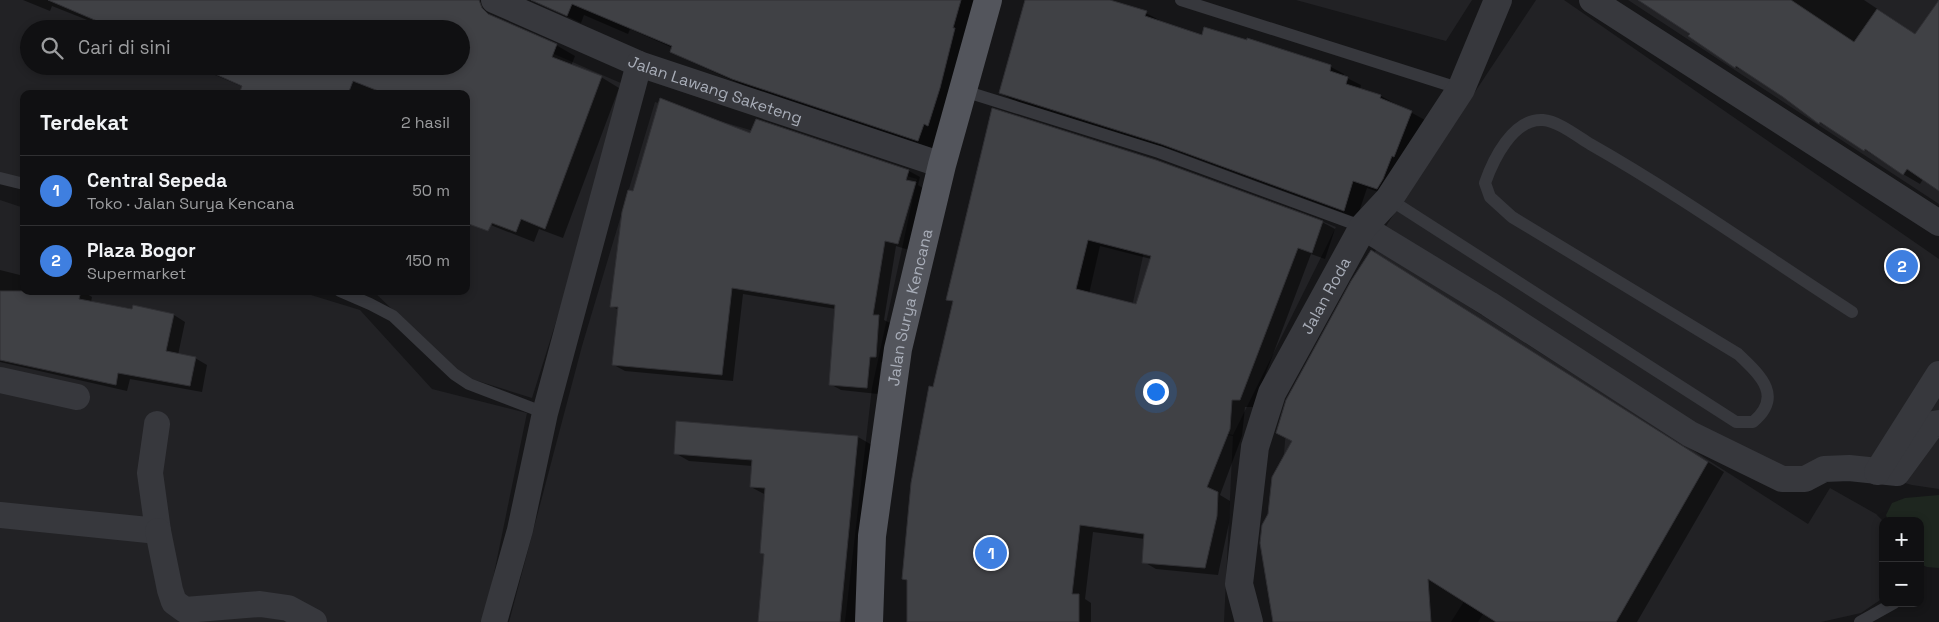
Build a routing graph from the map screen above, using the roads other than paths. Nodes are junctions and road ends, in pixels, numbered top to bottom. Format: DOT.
graph roads {
  1 [pos="494,0"];
  2 [pos="988,0"];
  3 [pos="1181,0"];
  4 [pos="1498,0"];
  5 [pos="1592,0"];
  6 [pos="639,64"];
  7 [pos="1461,89"];
  8 [pos="964,91"];
  9 [pos="942,165"];
  10 [pos="0,178"];
  11 [pos="20,183"];
  12 [pos="1389,199"];
  13 [pos="1939,224"];
  14 [pos="1363,227"];
  15 [pos="349,295"];
  16 [pos="1852,312"];
  17 [pos="1939,374"];
  18 [pos="0,380"];
  19 [pos="77,397"];
  20 [pos="545,413"];
  21 [pos="157,424"];
  22 [pos="1939,424"];
  23 [pos="1877,472"];
  24 [pos="0,515"];
  25 [pos="158,531"];
  26 [pos="1887,607"];
  27 [pos="314,622"];
  28 [pos="494,622"];
  29 [pos="869,622"];
  30 [pos="1249,622"];
  31 [pos="1860,622"];
  1 -- 6 [label="street, Jalan Lawang Saketeng"];
  2 -- 8 [label="main road, Jalan Surya Kencana"];
  3 -- 7 [label="lane"];
  4 -- 7 [label="street, Jalan Roda"];
  5 -- 13 [label="street"];
  6 -- 9 [label="street, Jalan Lawang Saketeng"];
  6 -- 20 [label="street"];
  7 -- 12 [label="street, Jalan Roda"];
  8 -- 9 [label="main road, Jalan Surya Kencana"];
  8 -- 14 [label="lane"];
  9 -- 29 [label="main road, Jalan Surya Kencana"];
  10 -- 11 [label="lane"];
  12 -- 14 [label="street, Jalan Roda"];
  12 -- 16 [label="lane"];
  14 -- 23 [label="street"];
  14 -- 30 [label="street, Jalan Roda"];
  15 -- 20 [label="lane"];
  17 -- 23 [label="street"];
  18 -- 19 [label="street"];
  20 -- 28 [label="street"];
  21 -- 25 [label="street"];
  22 -- 23 [label="street"];
  24 -- 25 [label="street"];
  25 -- 27 [label="street"];
  26 -- 31 [label="lane"];
}
